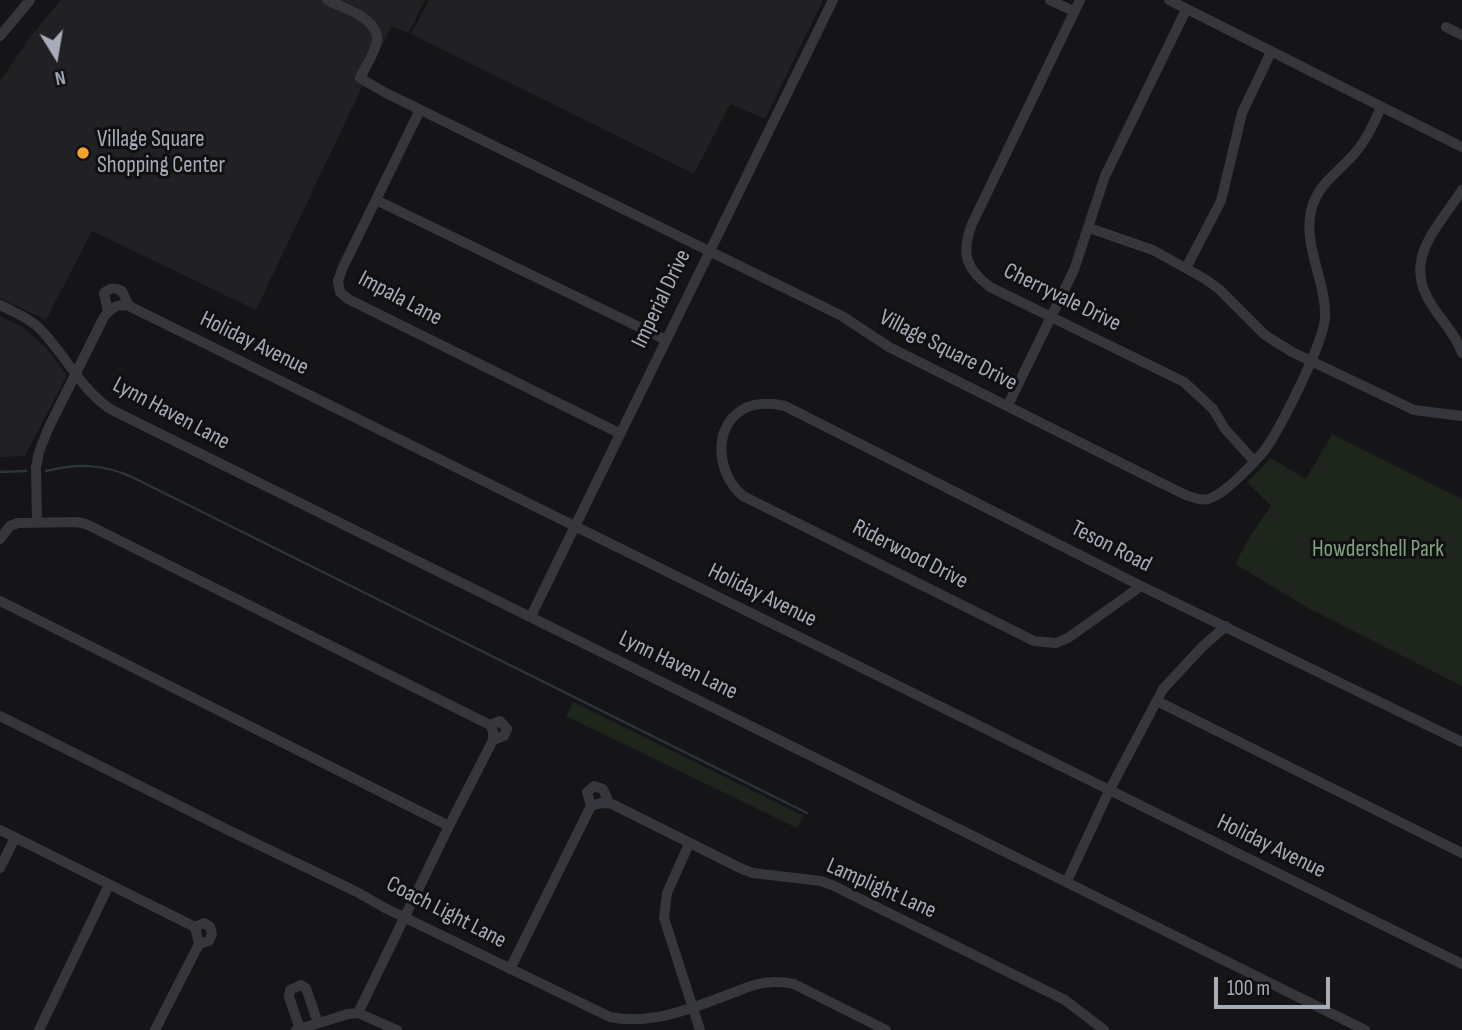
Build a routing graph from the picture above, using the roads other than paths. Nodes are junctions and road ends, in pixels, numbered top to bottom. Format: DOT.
graph roads {
  1 [pos="30,0"];
  2 [pos="327,0"];
  3 [pos="833,0"];
  4 [pos="1050,0"];
  5 [pos="1080,0"];
  6 [pos="1169,0"];
  7 [pos="1185,10"];
  8 [pos="1073,11"];
  9 [pos="1446,27"];
  10 [pos="1462,35"];
  11 [pos="0,36"];
  12 [pos="1271,52"];
  13 [pos="1381,107"];
  14 [pos="420,110"];
  15 [pos="1462,147"];
  16 [pos="1462,190"];
  17 [pos="376,200"];
  18 [pos="1089,228"];
  19 [pos="709,253"];
  20 [pos="1186,268"];
  21 [pos="0,305"];
  22 [pos="128,306"];
  23 [pos="108,312"];
  24 [pos="1050,316"];
  25 [pos="666,340"];
  26 [pos="1462,353"];
  27 [pos="1311,361"];
  28 [pos="77,374"];
  29 [pos="1008,405"];
  30 [pos="740,411"];
  31 [pos="1462,416"];
  32 [pos="619,433"];
  33 [pos="1254,461"];
  34 [pos="37,522"];
  35 [pos="574,526"];
  36 [pos="0,539"];
  37 [pos="1141,586"];
  38 [pos="0,601"];
  39 [pos="531,616"];
  40 [pos="1226,626"];
  41 [pos="1157,701"];
  42 [pos="0,716"];
  43 [pos="1462,742"];
  44 [pos="1109,791"];
  45 [pos="609,803"];
  46 [pos="591,806"];
  47 [pos="449,826"];
  48 [pos="0,830"];
  49 [pos="15,838"];
  50 [pos="689,844"];
  51 [pos="1462,853"];
  52 [pos="0,868"];
  53 [pos="1067,881"];
  54 [pos="109,885"];
  55 [pos="406,917"];
  56 [pos="1462,964"];
  57 [pos="510,969"];
  58 [pos="692,1007"];
  59 [pos="358,1013"];
  60 [pos="318,1023"];
  61 [pos="298,1029"];
  62 [pos="39,1030"];
  63 [pos="155,1030"];
  64 [pos="397,1030"];
  65 [pos="700,1030"];
  66 [pos="886,1030"];
  67 [pos="1104,1030"];
  68 [pos="1365,1030"];
  1 -- 11 [label="street"];
  2 -- 14 [label="street, Village Square Drive"];
  3 -- 19 [label="street, Imperial Drive"];
  4 -- 8 [label="street"];
  5 -- 8 [label="street, Cherryvale Drive"];
  6 -- 7 [label="street"];
  7 -- 12 [label="street"];
  7 -- 18 [label="street"];
  8 -- 24 [label="street, Cherryvale Drive"];
  9 -- 10 [label="street"];
  12 -- 13 [label="street"];
  12 -- 20 [label="street"];
  13 -- 15 [label="street"];
  13 -- 27 [label="street, Village Square Drive"];
  14 -- 17 [label="street, Impala Lane"];
  14 -- 19 [label="street, Village Square Drive"];
  16 -- 26 [label="street"];
  17 -- 25 [label="street"];
  17 -- 32 [label="street, Impala Lane"];
  18 -- 20 [label="street"];
  18 -- 24 [label="street"];
  19 -- 25 [label="street, Imperial Drive"];
  19 -- 29 [label="street, Village Square Drive"];
  20 -- 27 [label="street"];
  21 -- 28 [label="street, Lynn Haven Lane"];
  22 -- 23 [label="street"];
  22 -- 23 [label="street, Holiday Avenue"];
  22 -- 35 [label="street, Holiday Avenue"];
  23 -- 28 [label="street"];
  24 -- 29 [label="street"];
  24 -- 33 [label="street, Cherryvale Drive"];
  25 -- 32 [label="street, Imperial Drive"];
  27 -- 31 [label="street"];
  27 -- 33 [label="street, Village Square Drive"];
  28 -- 34 [label="street"];
  28 -- 39 [label="street, Lynn Haven Lane"];
  29 -- 33 [label="street, Village Square Drive"];
  30 -- 37 [label="street, Teson Road"];
  30 -- 37 [label="street, Riderwood Drive"];
  32 -- 35 [label="street, Imperial Drive"];
  34 -- 36 [label="street"];
  34 -- 47 [label="street"];
  35 -- 39 [label="street, Imperial Drive"];
  35 -- 44 [label="street, Holiday Avenue"];
  37 -- 40 [label="street, Teson Road"];
  38 -- 47 [label="street"];
  39 -- 53 [label="street, Lynn Haven Lane"];
  40 -- 41 [label="street"];
  40 -- 43 [label="street, Teson Road"];
  41 -- 44 [label="street"];
  41 -- 51 [label="street"];
  42 -- 55 [label="street, Coach Light Lane"];
  44 -- 53 [label="street"];
  44 -- 56 [label="street, Holiday Avenue"];
  45 -- 46 [label="street"];
  45 -- 46 [label="street, Lamplight Lane"];
  45 -- 50 [label="street, Lamplight Lane"];
  46 -- 57 [label="street"];
  47 -- 55 [label="street"];
  48 -- 49 [label="street"];
  49 -- 52 [label="street"];
  49 -- 54 [label="street"];
  50 -- 58 [label="street"];
  50 -- 67 [label="street, Lamplight Lane"];
  53 -- 68 [label="street, Lynn Haven Lane"];
  54 -- 62 [label="street"];
  54 -- 63 [label="street"];
  55 -- 57 [label="street, Coach Light Lane"];
  55 -- 59 [label="street"];
  57 -- 58 [label="street, Coach Light Lane"];
  58 -- 65 [label="street"];
  58 -- 66 [label="street, Coach Light Lane"];
  59 -- 60 [label="street"];
  59 -- 64 [label="street"];
  60 -- 61 [label="street"];
  60 -- 61 [label="street"];
}
